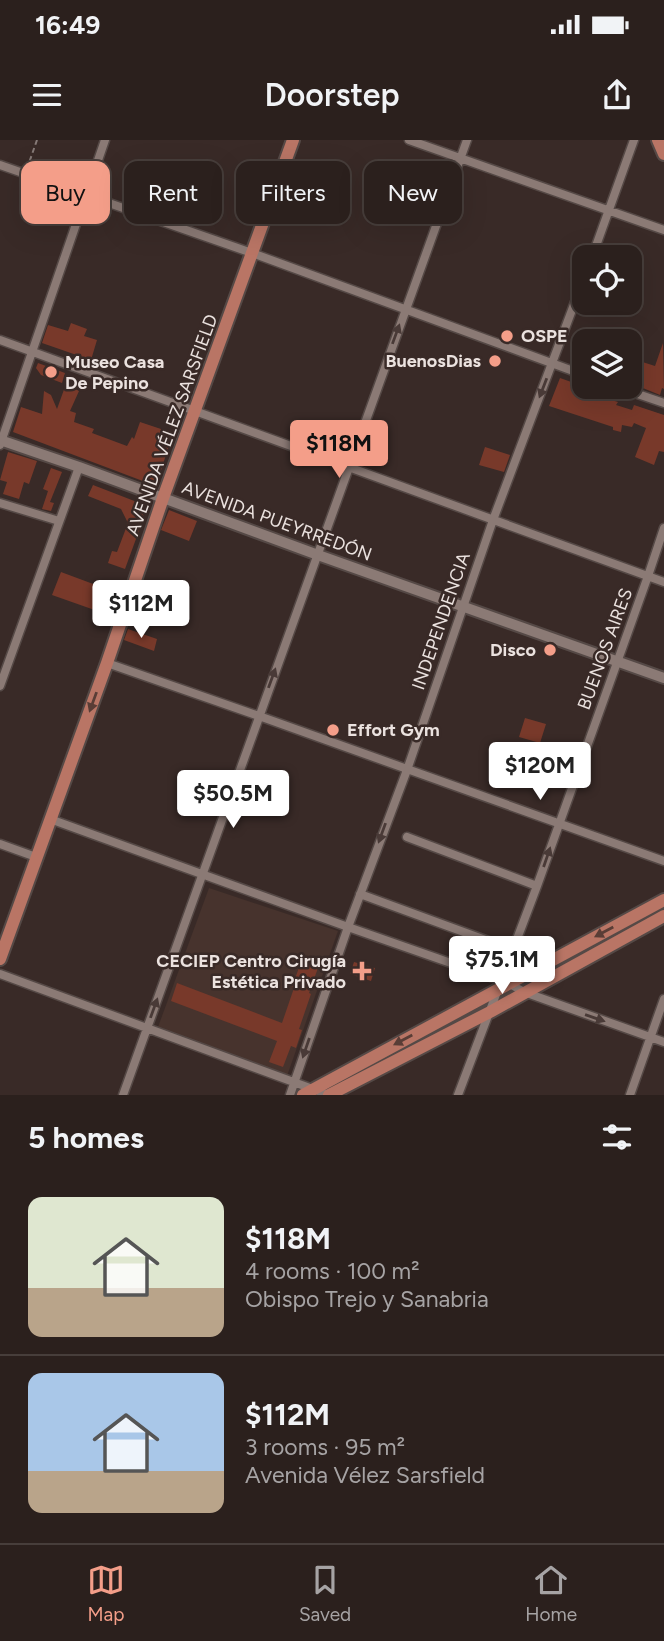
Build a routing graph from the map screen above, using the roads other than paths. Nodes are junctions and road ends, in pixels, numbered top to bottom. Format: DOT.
graph roads {
  1 [pos="105,140"];
  2 [pos="293,140"];
  3 [pos="409,140"];
  4 [pos="467,140"];
  5 [pos="634,140"];
  6 [pos="658,140"];
  7 [pos="664,154"];
  8 [pos="460,157"];
  9 [pos="98,161"];
  10 [pos="0,165"];
  11 [pos="21,172"];
  12 [pos="110,203"];
  13 [pos="610,210"];
  14 [pos="76,224"];
  15 [pos="664,230"];
  16 [pos="597,245"];
  17 [pos="252,253"];
  18 [pos="405,310"];
  19 [pos="572,310"];
  20 [pos="0,340"];
  21 [pos="32,351"];
  22 [pos="552,364"];
  23 [pos="572,371"];
  24 [pos="642,396"];
  25 [pos="664,404"];
  26 [pos="194,411"];
  27 [pos="1,442"];
  28 [pos="79,467"];
  29 [pos="348,468"];
  30 [pos="163,498"];
  31 [pos="0,503"];
  32 [pos="494,520"];
  33 [pos="59,521"];
  34 [pos="664,528"];
  35 [pos="318,555"];
  36 [pos="648,576"];
  37 [pos="664,582"];
  38 [pos="463,606"];
  39 [pos="617,661"];
  40 [pos="107,663"];
  41 [pos="2,672"];
  42 [pos="664,678"];
  43 [pos="0,686"];
  44 [pos="258,716"];
  45 [pos="407,770"];
  46 [pos="50,819"];
  47 [pos="558,824"];
  48 [pos="407,836"];
  49 [pos="0,844"];
  50 [pos="36,857"];
  51 [pos="664,861"];
  52 [pos="202,875"];
  53 [pos="537,886"];
  54 [pos="360,894"];
  55 [pos="664,900"];
  56 [pos="664,916"];
  57 [pos="348,927"];
  58 [pos="513,950"];
  59 [pos="0,959"];
  60 [pos="0,974"];
  61 [pos="502,984"];
  62 [pos="524,992"];
  63 [pos="664,999"];
  64 [pos="490,1012"];
  65 [pos="146,1029"];
  66 [pos="650,1037"];
  67 [pos="664,1042"];
  68 [pos="294,1082"];
  69 [pos="307,1092"];
  70 [pos="123,1095"];
  71 [pos="290,1095"];
  72 [pos="329,1095"];
  73 [pos="458,1095"];
  74 [pos="630,1095"];
  1 -- 9 [label="street"];
  2 -- 17 [label="main road, AVENIDA VÉLEZ SARSFIELD"];
  3 -- 8 [label="street"];
  4 -- 8 [label="street"];
  5 -- 13 [label="street"];
  6 -- 7 [label="main road"];
  8 -- 13 [label="street"];
  8 -- 18 [label="street"];
  10 -- 11 [label="street"];
  12 -- 17 [label="street"];
  13 -- 15 [label="street"];
  13 -- 16 [label="street"];
  14 -- 21 [label="street"];
  17 -- 18 [label="street"];
  17 -- 26 [label="main road, AVENIDA VÉLEZ SARSFIELD"];
  18 -- 22 [label="street"];
  29 -- 18 [label="street, one-way"];
  19 -- 22 [label="street, INDEPENDENCIA"];
  20 -- 21 [label="street"];
  21 -- 26 [label="street"];
  21 -- 27 [label="street"];
  22 -- 23 [label="street"];
  22 -- 32 [label="street, INDEPENDENCIA, one-way"];
  24 -- 25 [label="street"];
  26 -- 29 [label="street"];
  26 -- 30 [label="main road, AVENIDA VÉLEZ SARSFIELD"];
  27 -- 28 [label="main road, AVENIDA PUEYRREDÓN"];
  28 -- 30 [label="main road, AVENIDA PUEYRREDÓN"];
  28 -- 33 [label="street"];
  29 -- 32 [label="street"];
  29 -- 35 [label="street"];
  30 -- 35 [label="main road, AVENIDA PUEYRREDÓN"];
  30 -- 40 [label="main road, AVENIDA VÉLEZ SARSFIELD"];
  31 -- 33 [label="street"];
  32 -- 36 [label="street"];
  32 -- 38 [label="street, INDEPENDENCIA"];
  33 -- 41 [label="street"];
  34 -- 36 [label="street, BUENOS AIRES"];
  35 -- 38 [label="main road, AVENIDA PUEYRREDÓN"];
  44 -- 35 [label="street, one-way"];
  36 -- 37 [label="street"];
  36 -- 39 [label="street, BUENOS AIRES"];
  38 -- 39 [label="main road, AVENIDA PUEYRREDÓN"];
  38 -- 45 [label="street, INDEPENDENCIA"];
  39 -- 42 [label="main road, AVENIDA PUEYRREDÓN"];
  39 -- 47 [label="street, BUENOS AIRES"];
  40 -- 44 [label="street"];
  40 -- 46 [label="main road, AVENIDA VÉLEZ SARSFIELD, one-way"];
  41 -- 43 [label="street"];
  44 -- 45 [label="street"];
  44 -- 52 [label="street"];
  45 -- 47 [label="street"];
  45 -- 54 [label="street, INDEPENDENCIA, one-way"];
  46 -- 50 [label="main road, AVENIDA VÉLEZ SARSFIELD"];
  46 -- 52 [label="street"];
  47 -- 51 [label="street"];
  53 -- 47 [label="street, BUENOS AIRES, one-way"];
  48 -- 53 [label="street"];
  49 -- 50 [label="street"];
  50 -- 59 [label="main road, AVENIDA VÉLEZ SARSFIELD"];
  52 -- 57 [label="street"];
  65 -- 52 [label="street, one-way"];
  53 -- 58 [label="street, BUENOS AIRES"];
  54 -- 57 [label="street, INDEPENDENCIA"];
  54 -- 58 [label="street"];
  55 -- 61 [label="main road, one-way"];
  56 -- 62 [label="main road"];
  57 -- 61 [label="street"];
  57 -- 68 [label="street, INDEPENDENCIA, one-way"];
  58 -- 61 [label="street, BUENOS AIRES"];
  60 -- 65 [label="street"];
  61 -- 62 [label="street"];
  61 -- 64 [label="street, BUENOS AIRES"];
  61 -- 69 [label="main road, one-way"];
  62 -- 64 [label="main road"];
  62 -- 66 [label="street, one-way"];
  63 -- 66 [label="street"];
  64 -- 72 [label="main road"];
  64 -- 73 [label="street, BUENOS AIRES"];
  65 -- 68 [label="street"];
  65 -- 70 [label="street"];
  66 -- 67 [label="street"];
  66 -- 74 [label="street"];
  68 -- 69 [label="street"];
  68 -- 71 [label="street, INDEPENDENCIA"];
  69 -- 72 [label="street"];
}
